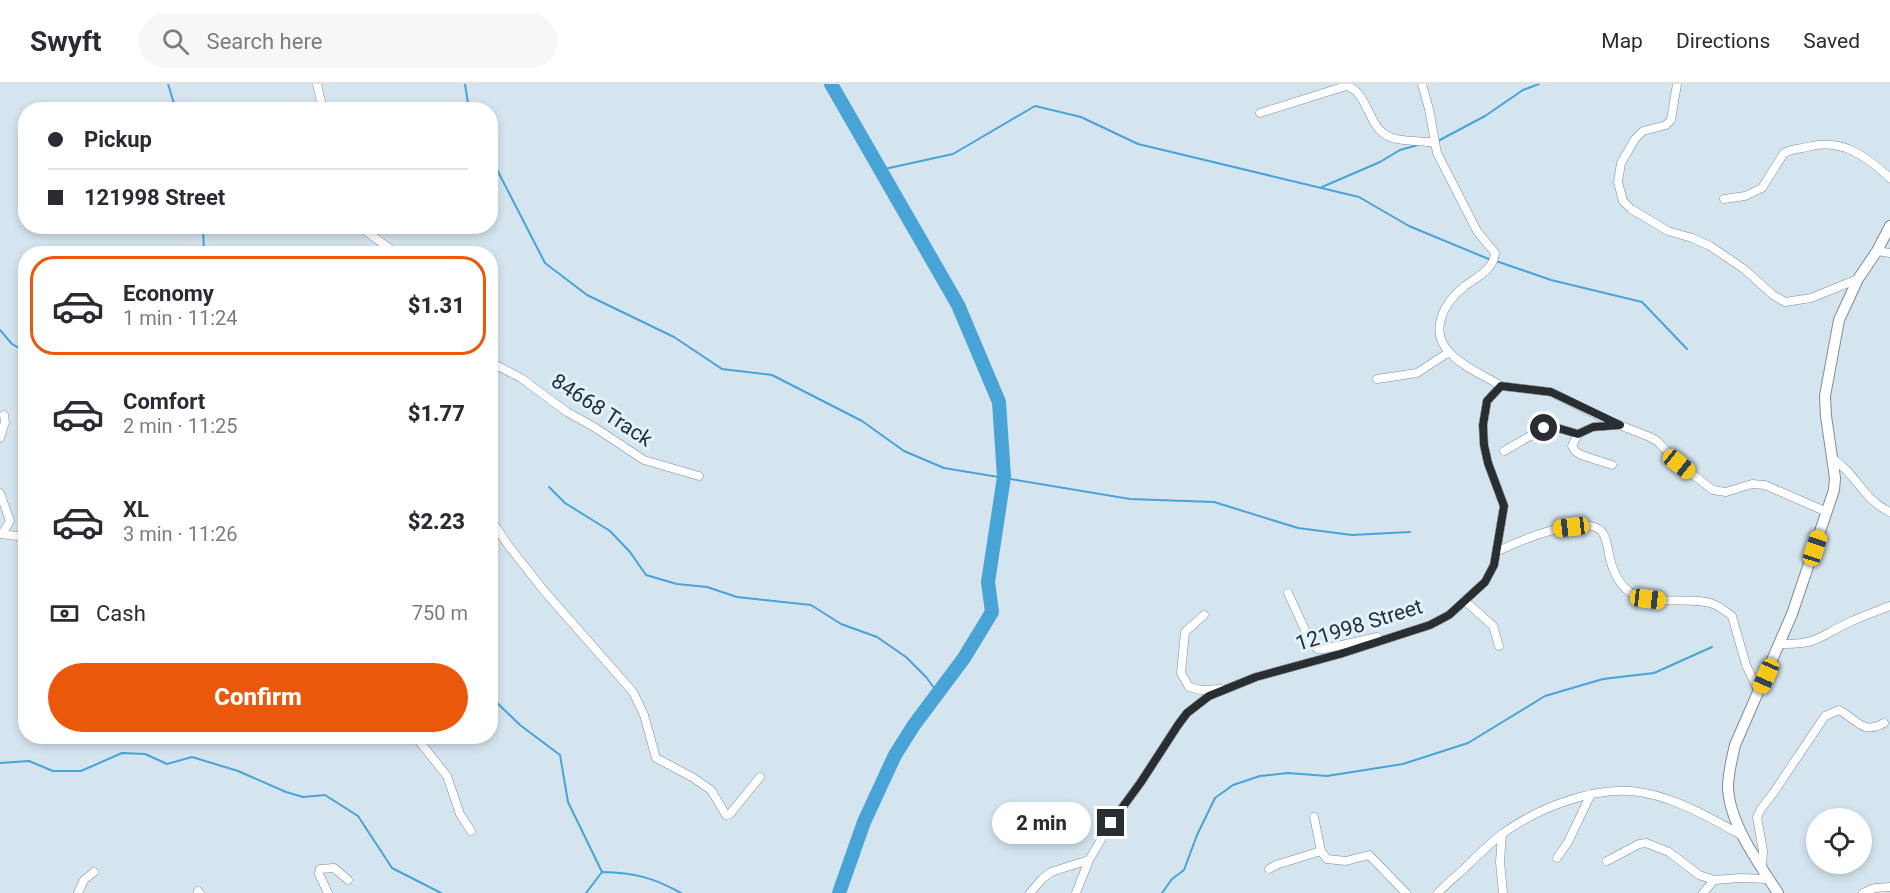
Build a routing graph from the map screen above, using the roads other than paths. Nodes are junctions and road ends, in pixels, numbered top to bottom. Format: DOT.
graph roads {
  1 [pos="317,84"];
  2 [pos="1422,84"];
  3 [pos="1677,84"];
  4 [pos="320,102"];
  5 [pos="1260,113"];
  6 [pos="1434,143"];
  7 [pos="1890,178"];
  8 [pos="1724,199"];
  9 [pos="1890,226"];
  10 [pos="370,234"];
  11 [pos="386,246"];
  12 [pos="1877,251"];
  13 [pos="1890,253"];
  14 [pos="1858,279"];
  15 [pos="1449,352"];
  16 [pos="498,366"];
  17 [pos="1377,379"];
  18 [pos="1501,386"];
  19 [pos="4,415"];
  20 [pos="1620,425"];
  21 [pos="1578,434"];
  22 [pos="0,438"];
  23 [pos="1504,451"];
  24 [pos="1833,459"];
  25 [pos="1612,465"];
  26 [pos="699,476"];
  27 [pos="0,493"];
  28 [pos="1827,512"];
  29 [pos="1890,512"];
  30 [pos="498,530"];
  31 [pos="1,534"];
  32 [pos="18,536"];
  33 [pos="1498,551"];
  34 [pos="1288,593"];
  35 [pos="1464,600"];
  36 [pos="1890,606"];
  37 [pos="1204,615"];
  38 [pos="1393,636"];
  39 [pos="1780,644"];
  40 [pos="1499,646"];
  41 [pos="1223,689"];
  42 [pos="1759,692"];
  43 [pos="1884,723"];
  44 [pos="421,744"];
  45 [pos="760,777"];
  46 [pos="1591,794"];
  47 [pos="1314,817"];
  48 [pos="471,831"];
  49 [pos="1502,834"];
  50 [pos="1743,835"];
  51 [pos="1321,851"];
  52 [pos="1557,858"];
  53 [pos="1089,860"];
  54 [pos="1607,861"];
  55 [pos="1762,867"];
  56 [pos="1269,869"];
  57 [pos="94,872"];
  58 [pos="1769,879"];
  59 [pos="348,880"];
  60 [pos="1714,880"];
  61 [pos="1890,887"];
  62 [pos="78,893"];
  63 [pos="328,893"];
  64 [pos="1030,893"];
  65 [pos="1076,893"];
  66 [pos="1406,893"];
  67 [pos="1438,893"];
  68 [pos="1503,893"];
  69 [pos="1703,893"];
  70 [pos="1778,893"];
  71 [pos="1863,893"];
  1 -- 4 [label="street"];
  2 -- 6 [label="street"];
  3 -- 14 [label="street"];
  5 -- 6 [label="street"];
  6 -- 15 [label="street"];
  7 -- 8 [label="street"];
  9 -- 12 [label="street"];
  10 -- 11 [label="street"];
  12 -- 13 [label="street"];
  12 -- 14 [label="street"];
  14 -- 24 [label="street"];
  15 -- 17 [label="street"];
  15 -- 18 [label="street"];
  16 -- 26 [label="street, 84668 Track"];
  18 -- 20 [label="street"];
  18 -- 33 [label="street, 121998 Street"];
  19 -- 22 [label="street"];
  20 -- 21 [label="street"];
  20 -- 28 [label="street"];
  21 -- 23 [label="street"];
  21 -- 25 [label="street"];
  24 -- 28 [label="street"];
  24 -- 29 [label="street"];
  27 -- 31 [label="street"];
  28 -- 39 [label="street"];
  30 -- 45 [label="street"];
  31 -- 32 [label="street"];
  33 -- 35 [label="street, 121998 Street"];
  33 -- 42 [label="street"];
  34 -- 38 [label="street"];
  35 -- 38 [label="street, 121998 Street"];
  35 -- 40 [label="street"];
  36 -- 39 [label="street"];
  37 -- 41 [label="street, 121998 Street"];
  38 -- 41 [label="street, 121998 Street"];
  39 -- 42 [label="street"];
  41 -- 53 [label="street, 121998 Street"];
  42 -- 50 [label="street"];
  43 -- 55 [label="street"];
  44 -- 48 [label="street"];
  46 -- 49 [label="street"];
  46 -- 50 [label="street"];
  46 -- 52 [label="street"];
  47 -- 51 [label="street"];
  49 -- 67 [label="street"];
  49 -- 68 [label="street"];
  50 -- 55 [label="street"];
  51 -- 56 [label="street"];
  51 -- 66 [label="street"];
  53 -- 64 [label="street"];
  53 -- 65 [label="street, 121998 Street"];
  54 -- 60 [label="street"];
  55 -- 58 [label="street"];
  57 -- 62 [label="street"];
  58 -- 60 [label="street"];
  58 -- 70 [label="street"];
  59 -- 63 [label="street"];
  60 -- 69 [label="street"];
  61 -- 71 [label="street"];
}
